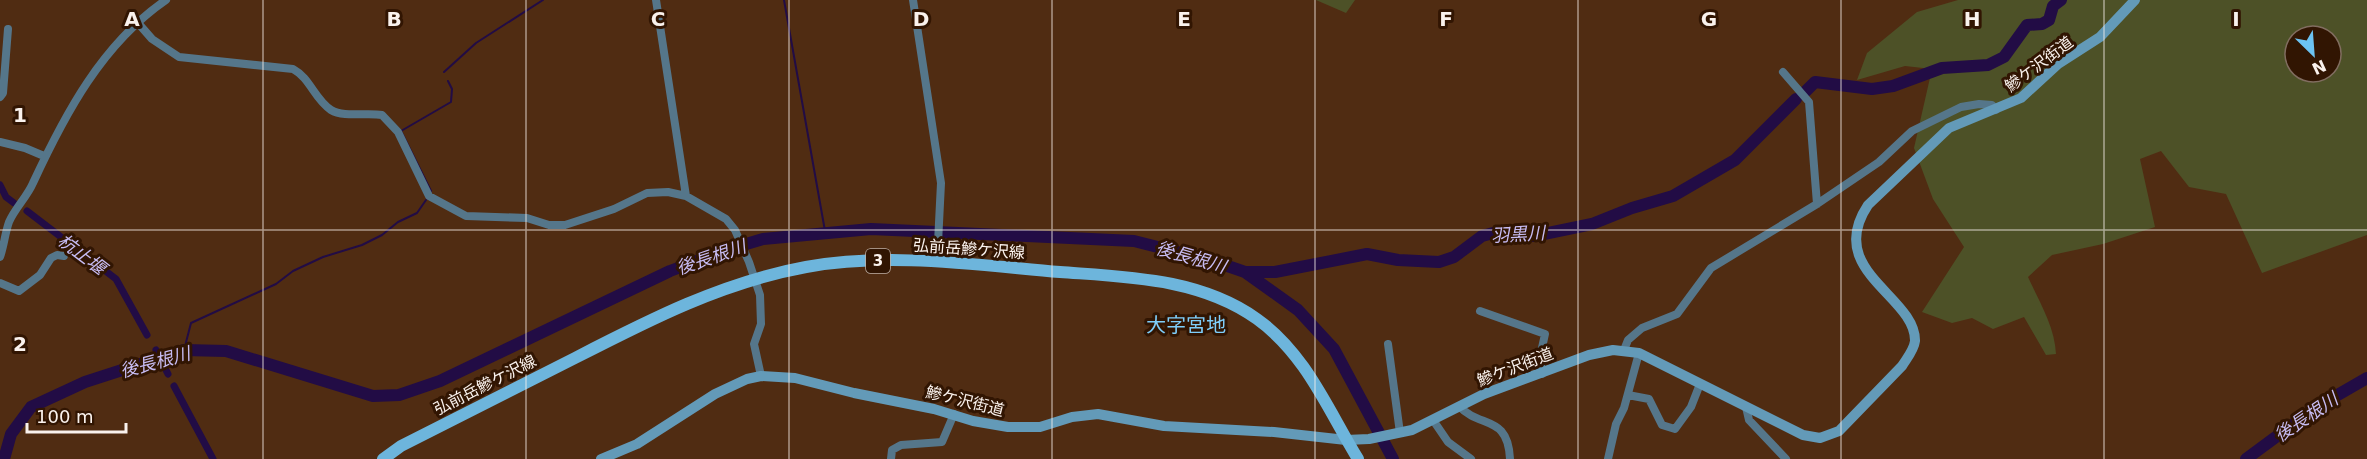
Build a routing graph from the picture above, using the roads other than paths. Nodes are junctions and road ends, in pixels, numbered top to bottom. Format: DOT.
graph roads {
  1 [pos="166,0"];
  2 [pos="656,0"];
  3 [pos="914,0"];
  4 [pos="2135,0"];
  5 [pos="138,23"];
  6 [pos="8,29"];
  7 [pos="1783,72"];
  8 [pos="0,97"];
  9 [pos="1996,110"];
  10 [pos="0,142"];
  11 [pos="44,156"];
  12 [pos="686,196"];
  13 [pos="1817,204"];
  14 [pos="64,256"];
  15 [pos="0,257"];
  16 [pos="937,262"];
  17 [pos="754,278"];
  18 [pos="0,283"];
  19 [pos="1480,311"];
  20 [pos="1388,344"];
  21 [pos="1624,350"];
  22 [pos="1639,353"];
  23 [pos="1542,374"];
  24 [pos="761,376"];
  25 [pos="1700,384"];
  26 [pos="1628,395"];
  27 [pos="1459,406"];
  28 [pos="1746,407"];
  29 [pos="954,414"];
  30 [pos="1433,420"];
  31 [pos="1397,434"];
  32 [pos="1346,440"];
  33 [pos="383,459"];
  34 [pos="601,459"];
  35 [pos="891,459"];
  36 [pos="1358,459"];
  37 [pos="1471,459"];
  38 [pos="1510,459"];
  39 [pos="1608,459"];
  40 [pos="1786,459"];
  1 -- 5 [label="street"];
  2 -- 12 [label="street"];
  3 -- 16 [label="street"];
  4 -- 9 [label="street, 鰺ケ沢街道"];
  5 -- 11 [label="street"];
  5 -- 12 [label="street"];
  6 -- 8 [label="street"];
  7 -- 13 [label="street"];
  9 -- 13 [label="street"];
  9 -- 28 [label="street, 鰺ケ沢街道"];
  10 -- 11 [label="street"];
  11 -- 15 [label="street"];
  12 -- 17 [label="street"];
  13 -- 21 [label="street"];
  14 -- 18 [label="street"];
  16 -- 17 [label="main road, 弘前岳鰺ケ沢線 / 3"];
  16 -- 32 [label="main road, 弘前岳鰺ケ沢線 / 3"];
  17 -- 24 [label="street"];
  17 -- 33 [label="main road, 弘前岳鰺ケ沢線 / 3"];
  19 -- 23 [label="street"];
  20 -- 31 [label="street"];
  21 -- 22 [label="street, 鰺ケ沢街道"];
  21 -- 23 [label="street, 鰺ケ沢街道"];
  22 -- 25 [label="street, 鰺ケ沢街道"];
  22 -- 26 [label="street"];
  23 -- 27 [label="street, 鰺ケ沢街道"];
  24 -- 29 [label="street, 鰺ケ沢街道"];
  24 -- 34 [label="street, 鰺ケ沢街道"];
  25 -- 26 [label="street"];
  25 -- 28 [label="street, 鰺ケ沢街道"];
  26 -- 39 [label="street"];
  27 -- 30 [label="street, 鰺ケ沢街道"];
  27 -- 38 [label="street"];
  28 -- 40 [label="street"];
  29 -- 32 [label="street, 鰺ケ沢街道"];
  29 -- 35 [label="street"];
  30 -- 31 [label="street, 鰺ケ沢街道"];
  30 -- 37 [label="street"];
  31 -- 32 [label="street, 鰺ケ沢街道"];
  32 -- 36 [label="main road, 3"];
}
